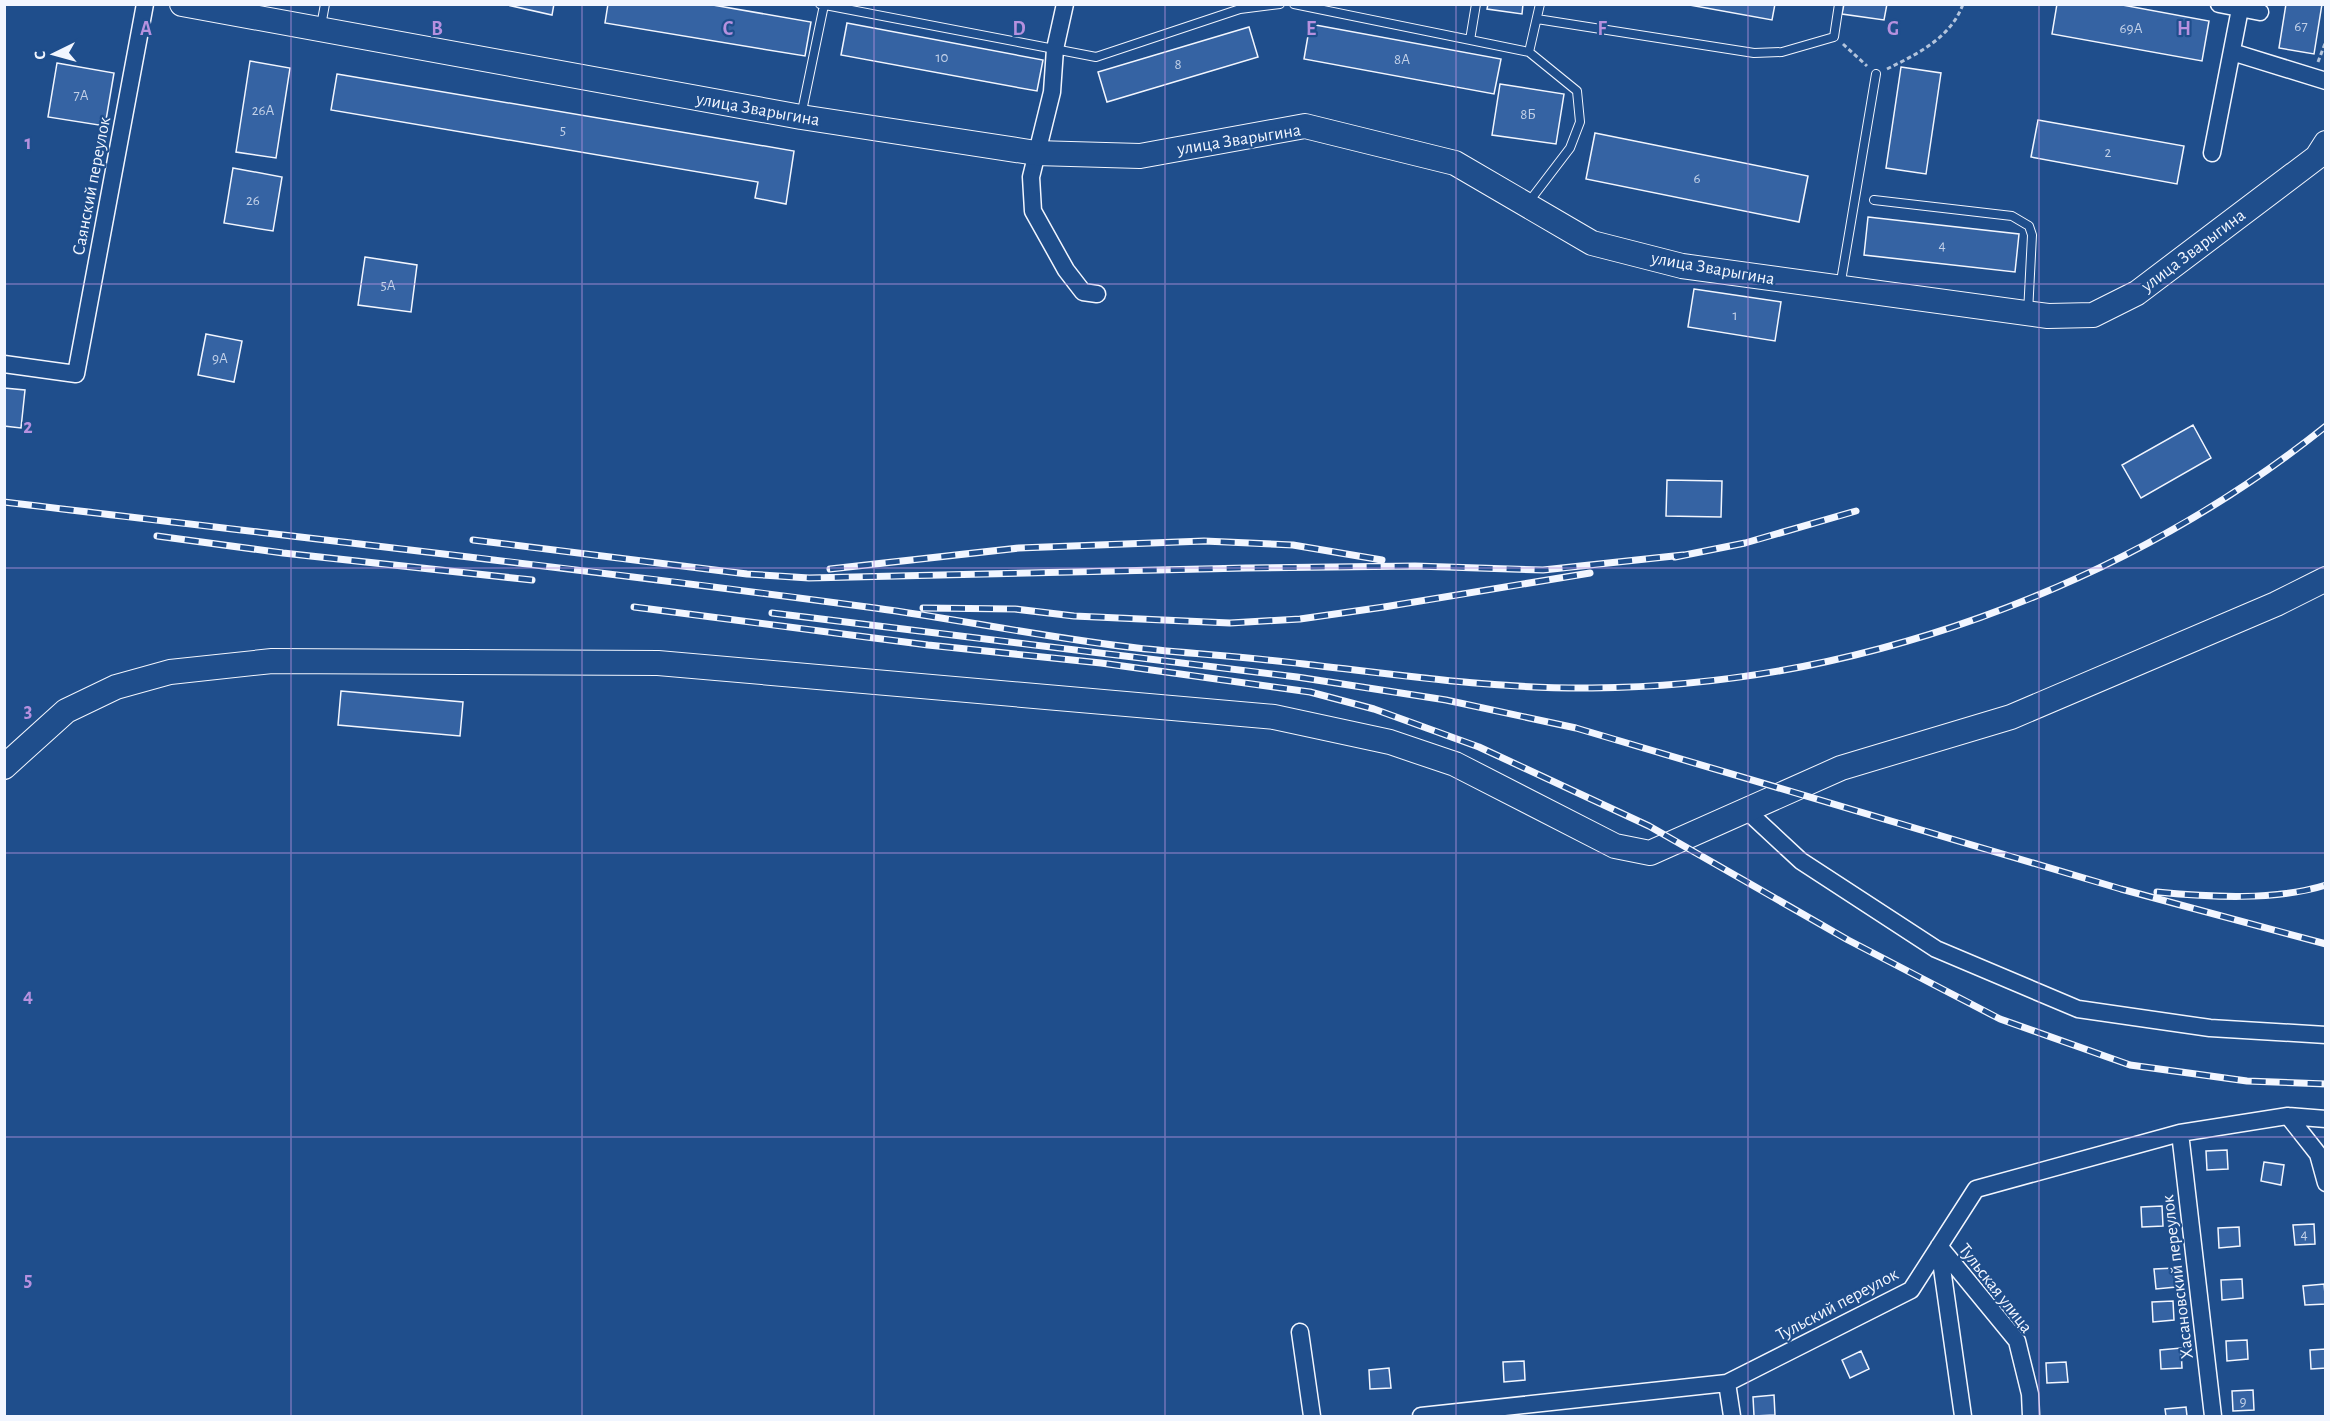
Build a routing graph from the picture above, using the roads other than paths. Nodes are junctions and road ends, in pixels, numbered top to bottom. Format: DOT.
graph roads {
  1 [pos="145,4"];
  2 [pos="182,4"];
  3 [pos="326,4"];
  4 [pos="1065,4"];
  5 [pos="1280,4"];
  6 [pos="1294,4"];
  7 [pos="1476,4"];
  8 [pos="1540,4"];
  9 [pos="1839,4"];
  10 [pos="2218,4"];
  11 [pos="822,5"];
  12 [pos="2261,8"];
  13 [pos="2240,9"];
  14 [pos="1537,19"];
  15 [pos="321,30"];
  16 [pos="1470,40"];
  17 [pos="1055,49"];
  18 [pos="1529,52"];
  19 [pos="2232,52"];
  20 [pos="1876,74"];
  21 [pos="2325,81"];
  22 [pos="801,117"];
  23 [pos="2325,143"];
  24 [pos="1036,153"];
  25 [pos="2212,153"];
  26 [pos="1874,200"];
  27 [pos="1528,203"];
  28 [pos="1840,287"];
  29 [pos="1097,294"];
  30 [pos="2028,313"];
  31 [pos="4,364"];
  32 [pos="2325,579"];
  33 [pos="4,767"];
  34 [pos="1746,810"];
  35 [pos="2325,1035"];
  36 [pos="2288,1116"];
  37 [pos="2325,1119"];
  38 [pos="2180,1133"];
  39 [pos="2325,1183"];
  40 [pos="1939,1246"];
  41 [pos="1300,1332"];
  42 [pos="1727,1383"];
  43 [pos="1312,1416"];
  44 [pos="1421,1416"];
  45 [pos="1732,1416"];
  46 [pos="1963,1416"];
  47 [pos="2031,1416"];
  48 [pos="2213,1416"];
  1 -- 31 [label="street, Саянский переулок"];
  2 -- 15 [label="street, улица Зварыгина"];
  3 -- 15 [label="lane"];
  4 -- 17 [label="street"];
  5 -- 17 [label="lane"];
  6 -- 16 [label="lane"];
  7 -- 16 [label="lane"];
  8 -- 14 [label="lane"];
  9 -- 14 [label="lane"];
  10 -- 13 [label="street"];
  11 -- 17 [label="lane"];
  11 -- 22 [label="lane"];
  12 -- 13 [label="street"];
  13 -- 19 [label="street"];
  14 -- 18 [label="lane"];
  15 -- 22 [label="street, улица Зварыгина"];
  16 -- 18 [label="lane"];
  17 -- 24 [label="street"];
  18 -- 27 [label="lane"];
  19 -- 21 [label="street"];
  19 -- 25 [label="street"];
  20 -- 28 [label="lane"];
  22 -- 24 [label="street, улица Зварыгина"];
  23 -- 30 [label="street, улица Зварыгина"];
  24 -- 27 [label="street, улица Зварыгина"];
  24 -- 29 [label="street"];
  26 -- 30 [label="lane"];
  27 -- 28 [label="street, улица Зварыгина"];
  28 -- 30 [label="street, улица Зварыгина"];
  32 -- 34 [label="street"];
  33 -- 34 [label="street"];
  34 -- 35 [label="street"];
  36 -- 37 [label="street, Тульский переулок"];
  36 -- 38 [label="street, Тульский переулок"];
  36 -- 39 [label="street"];
  38 -- 40 [label="street, Тульский переулок"];
  38 -- 48 [label="street, Хасановский переулок"];
  40 -- 42 [label="street, Тульский переулок"];
  40 -- 46 [label="street, Тульская улица"];
  40 -- 47 [label="street, Тульская улица"];
  41 -- 43 [label="street"];
  42 -- 44 [label="street, Тульский переулок"];
  42 -- 45 [label="street"];
}
